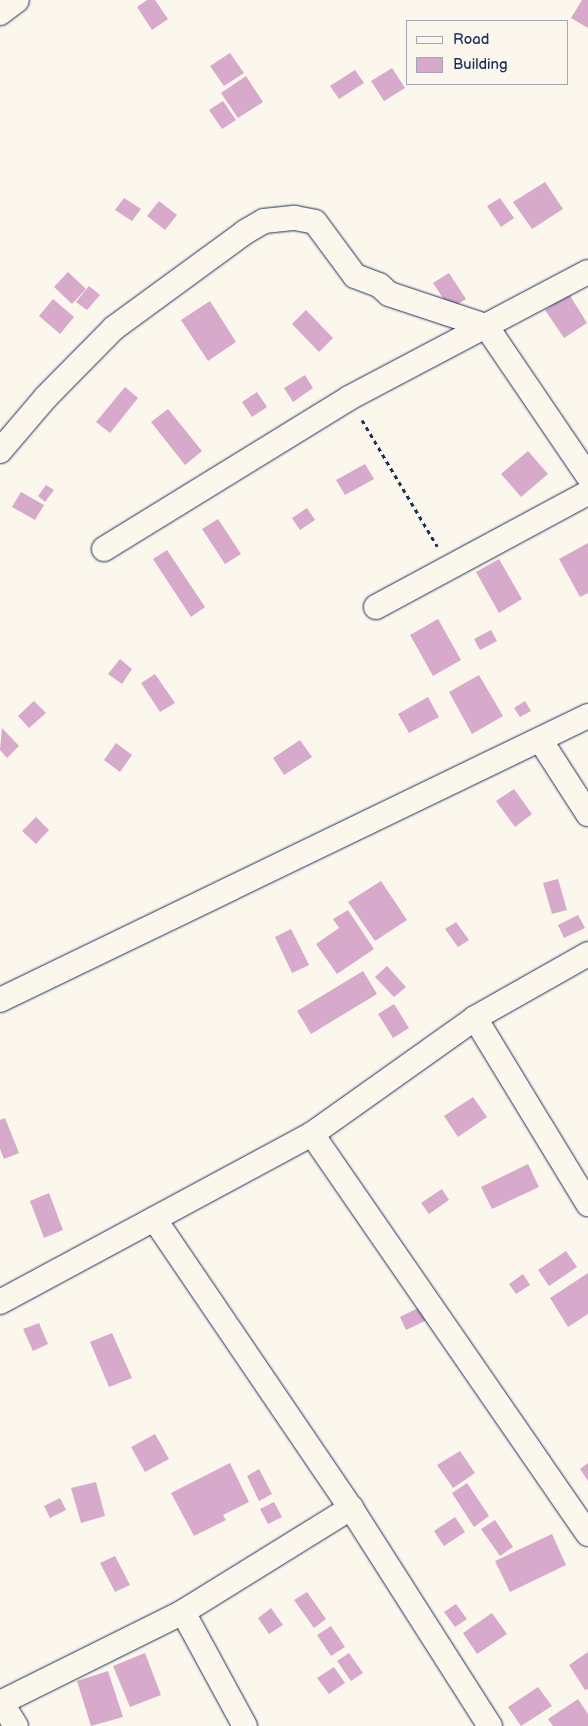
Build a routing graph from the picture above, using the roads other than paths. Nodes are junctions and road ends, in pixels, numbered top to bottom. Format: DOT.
graph roads {
  1 [pos="17,0"];
  2 [pos="0,13"];
  3 [pos="588,272"];
  4 [pos="486,326"];
  5 [pos="0,451"];
  6 [pos="588,476"];
  7 [pos="588,493"];
  8 [pos="104,549"];
  9 [pos="376,606"];
  10 [pos="588,716"];
  11 [pos="541,742"];
  12 [pos="588,814"];
  13 [pos="588,954"];
  14 [pos="0,1000"];
  15 [pos="475,1018"];
  16 [pos="312,1134"];
  17 [pos="588,1204"];
  18 [pos="156,1220"];
  19 [pos="0,1302"];
  20 [pos="350,1508"];
  21 [pos="588,1534"];
  22 [pos="183,1612"];
  23 [pos="0,1703"];
  24 [pos="16,1726"];
  25 [pos="245,1726"];
  26 [pos="490,1726"];
  1 -- 2 [label="street"];
  3 -- 4 [label="street"];
  4 -- 5 [label="street"];
  4 -- 6 [label="street"];
  4 -- 8 [label="street"];
  7 -- 9 [label="street"];
  10 -- 11 [label="street"];
  11 -- 12 [label="street"];
  11 -- 14 [label="street"];
  13 -- 15 [label="street"];
  15 -- 16 [label="street"];
  15 -- 17 [label="street"];
  16 -- 18 [label="street"];
  16 -- 21 [label="street"];
  18 -- 19 [label="street"];
  18 -- 20 [label="street"];
  20 -- 22 [label="street"];
  20 -- 26 [label="street"];
  22 -- 23 [label="street"];
  22 -- 25 [label="street"];
  23 -- 24 [label="street"];
}
